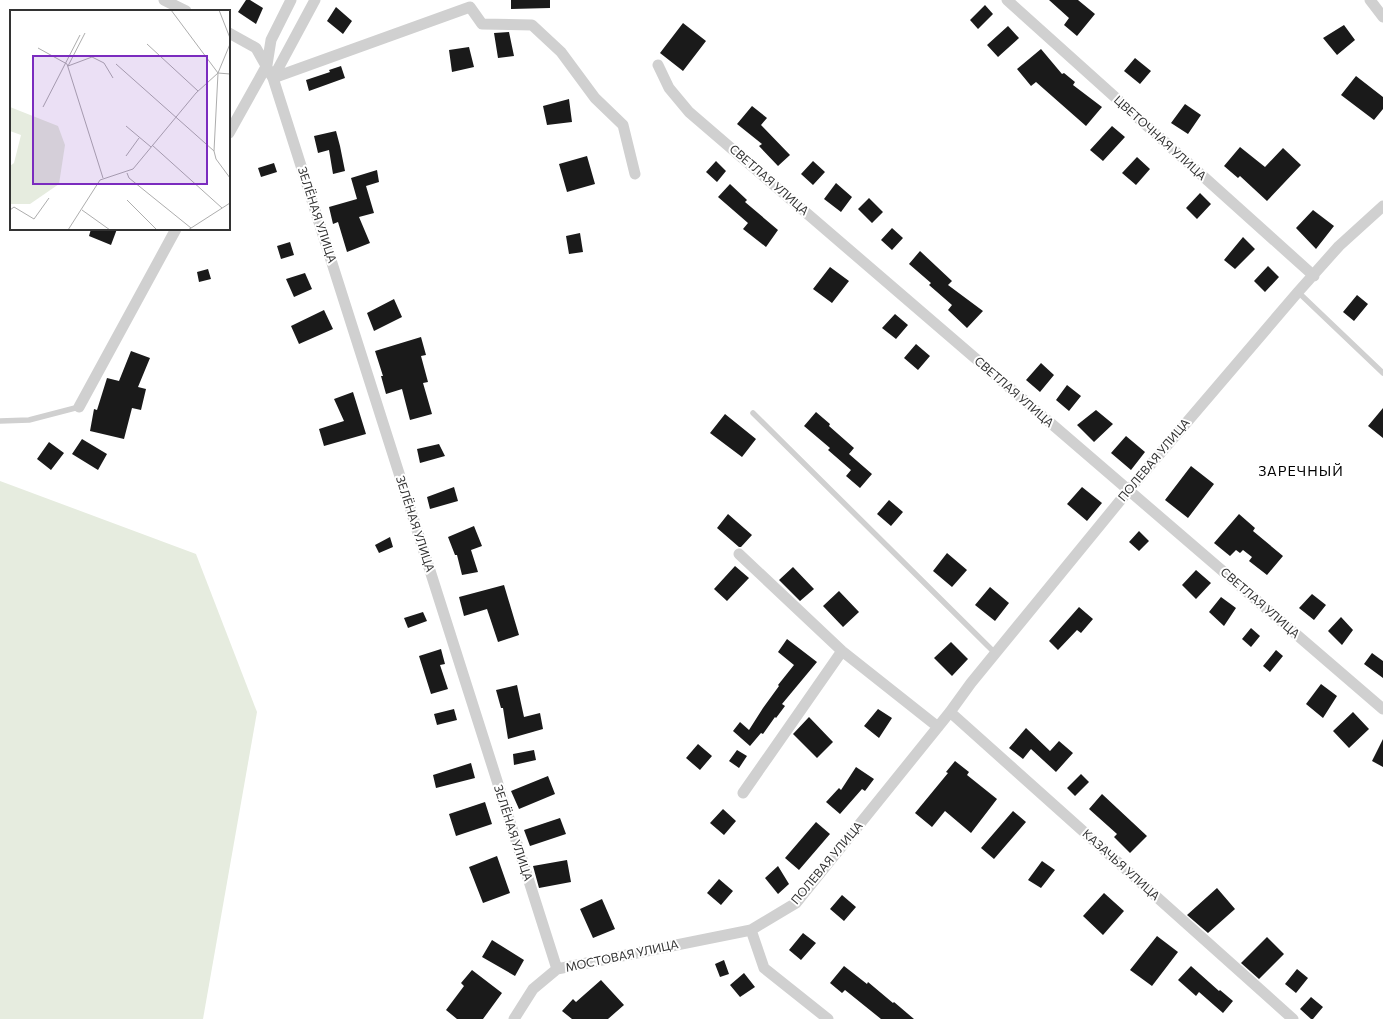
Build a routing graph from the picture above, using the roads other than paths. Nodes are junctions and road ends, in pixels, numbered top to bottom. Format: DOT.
graph roads {
  1 [pos="164,0"];
  2 [pos="291,0"];
  3 [pos="314,0"];
  4 [pos="1006,0"];
  5 [pos="1370,0"];
  6 [pos="184,10"];
  7 [pos="1383,17"];
  8 [pos="230,34"];
  9 [pos="267,65"];
  10 [pos="658,65"];
  11 [pos="273,78"];
  12 [pos="230,132"];
  13 [pos="635,174"];
  14 [pos="1383,206"];
  15 [pos="175,230"];
  16 [pos="1314,276"];
  17 [pos="1298,292"];
  18 [pos="1383,373"];
  19 [pos="79,407"];
  20 [pos="753,413"];
  21 [pos="0,421"];
  22 [pos="1128,491"];
  23 [pos="739,554"];
  24 [pos="842,651"];
  25 [pos="995,654"];
  26 [pos="1383,709"];
  27 [pos="950,712"];
  28 [pos="938,726"];
  29 [pos="743,793"];
  30 [pos="751,930"];
  31 [pos="557,970"];
  32 [pos="514,1019"];
  33 [pos="828,1019"];
  34 [pos="1292,1019"];
  1 -- 6 [label="street"];
  2 -- 9 [label="street"];
  3 -- 11 [label="street"];
  4 -- 16 [label="street, ЦВЕТОЧНАЯ УЛИЦА"];
  5 -- 7 [label="street"];
  8 -- 9 [label="street, ЗЕЛЁНАЯ УЛИЦА"];
  9 -- 11 [label="street, ЗЕЛЁНАЯ УЛИЦА"];
  9 -- 12 [label="street"];
  10 -- 22 [label="street, СВЕТЛАЯ УЛИЦА"];
  11 -- 13 [label="street"];
  11 -- 31 [label="street, ЗЕЛЁНАЯ УЛИЦА"];
  14 -- 16 [label="street, ПОЛЕВАЯ УЛИЦА"];
  15 -- 19 [label="street"];
  16 -- 17 [label="street, ПОЛЕВАЯ УЛИЦА"];
  17 -- 18 [label="lane"];
  17 -- 22 [label="street, ПОЛЕВАЯ УЛИЦА"];
  19 -- 21 [label="lane"];
  20 -- 25 [label="lane"];
  22 -- 25 [label="street, ПОЛЕВАЯ УЛИЦА"];
  22 -- 26 [label="street, СВЕТЛАЯ УЛИЦА"];
  23 -- 24 [label="street"];
  24 -- 28 [label="street"];
  24 -- 29 [label="street"];
  25 -- 27 [label="street, ПОЛЕВАЯ УЛИЦА"];
  27 -- 28 [label="street, ПОЛЕВАЯ УЛИЦА"];
  27 -- 34 [label="street, КАЗАЧЬЯ УЛИЦА"];
  28 -- 30 [label="street, ПОЛЕВАЯ УЛИЦА"];
  30 -- 31 [label="street, МОСТОВАЯ УЛИЦА"];
  30 -- 33 [label="street"];
  31 -- 32 [label="street, МОСТОВАЯ УЛИЦА"];
}
